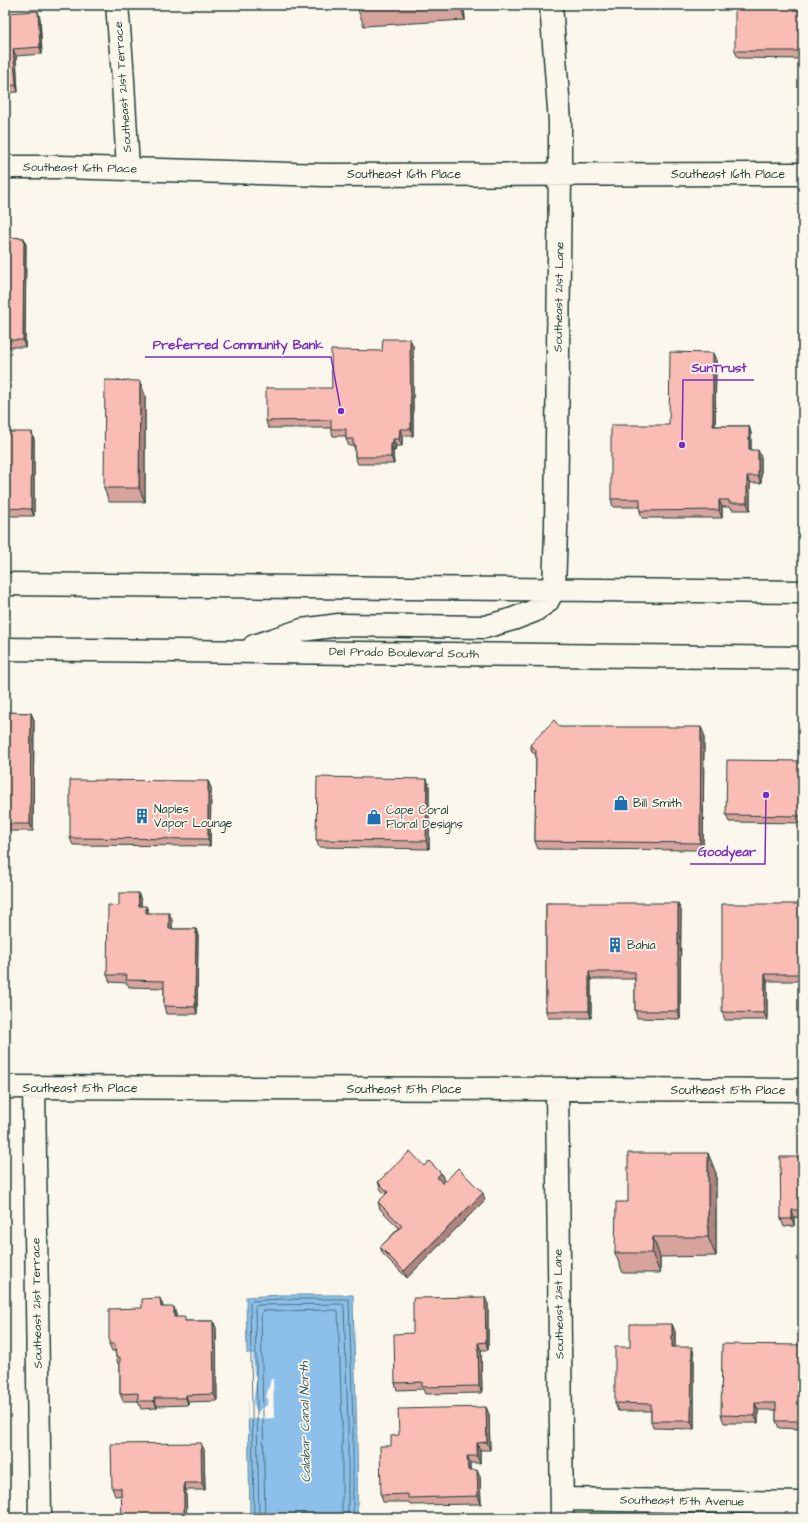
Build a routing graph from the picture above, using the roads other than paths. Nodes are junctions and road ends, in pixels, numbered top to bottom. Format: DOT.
graph roads {
  1 [pos="117,5"];
  2 [pos="551,5"];
  3 [pos="5,167"];
  4 [pos="128,169"];
  5 [pos="560,174"];
  6 [pos="803,174"];
  7 [pos="5,584"];
  8 [pos="554,589"];
  9 [pos="803,592"];
  10 [pos="5,649"];
  11 [pos="235,652"];
  12 [pos="803,658"];
  13 [pos="5,1087"];
  14 [pos="34,1088"];
  15 [pos="557,1090"];
  16 [pos="803,1090"];
  17 [pos="803,1503"];
  18 [pos="562,1509"];
  19 [pos="40,1518"];
  1 -- 4 [label="street, Southeast 21st Terrace"];
  2 -- 5 [label="street, Southeast 21st Lane"];
  3 -- 4 [label="street, Southeast 16th Place"];
  4 -- 5 [label="street, Southeast 16th Place"];
  5 -- 6 [label="street, Southeast 16th Place"];
  5 -- 8 [label="street, Southeast 21st Lane"];
  7 -- 8 [label="street"];
  8 -- 9 [label="street"];
  8 -- 11 [label="street"];
  10 -- 11 [label="street, Del Prado Boulevard South"];
  11 -- 12 [label="street, Del Prado Boulevard South"];
  13 -- 14 [label="street, Southeast 15th Place"];
  14 -- 15 [label="street, Southeast 15th Place"];
  14 -- 19 [label="street, Southeast 21st Terrace"];
  15 -- 16 [label="street, Southeast 15th Place"];
  15 -- 18 [label="street, Southeast 21st Lane"];
  17 -- 18 [label="street, Southeast 15th Avenue"];
}
